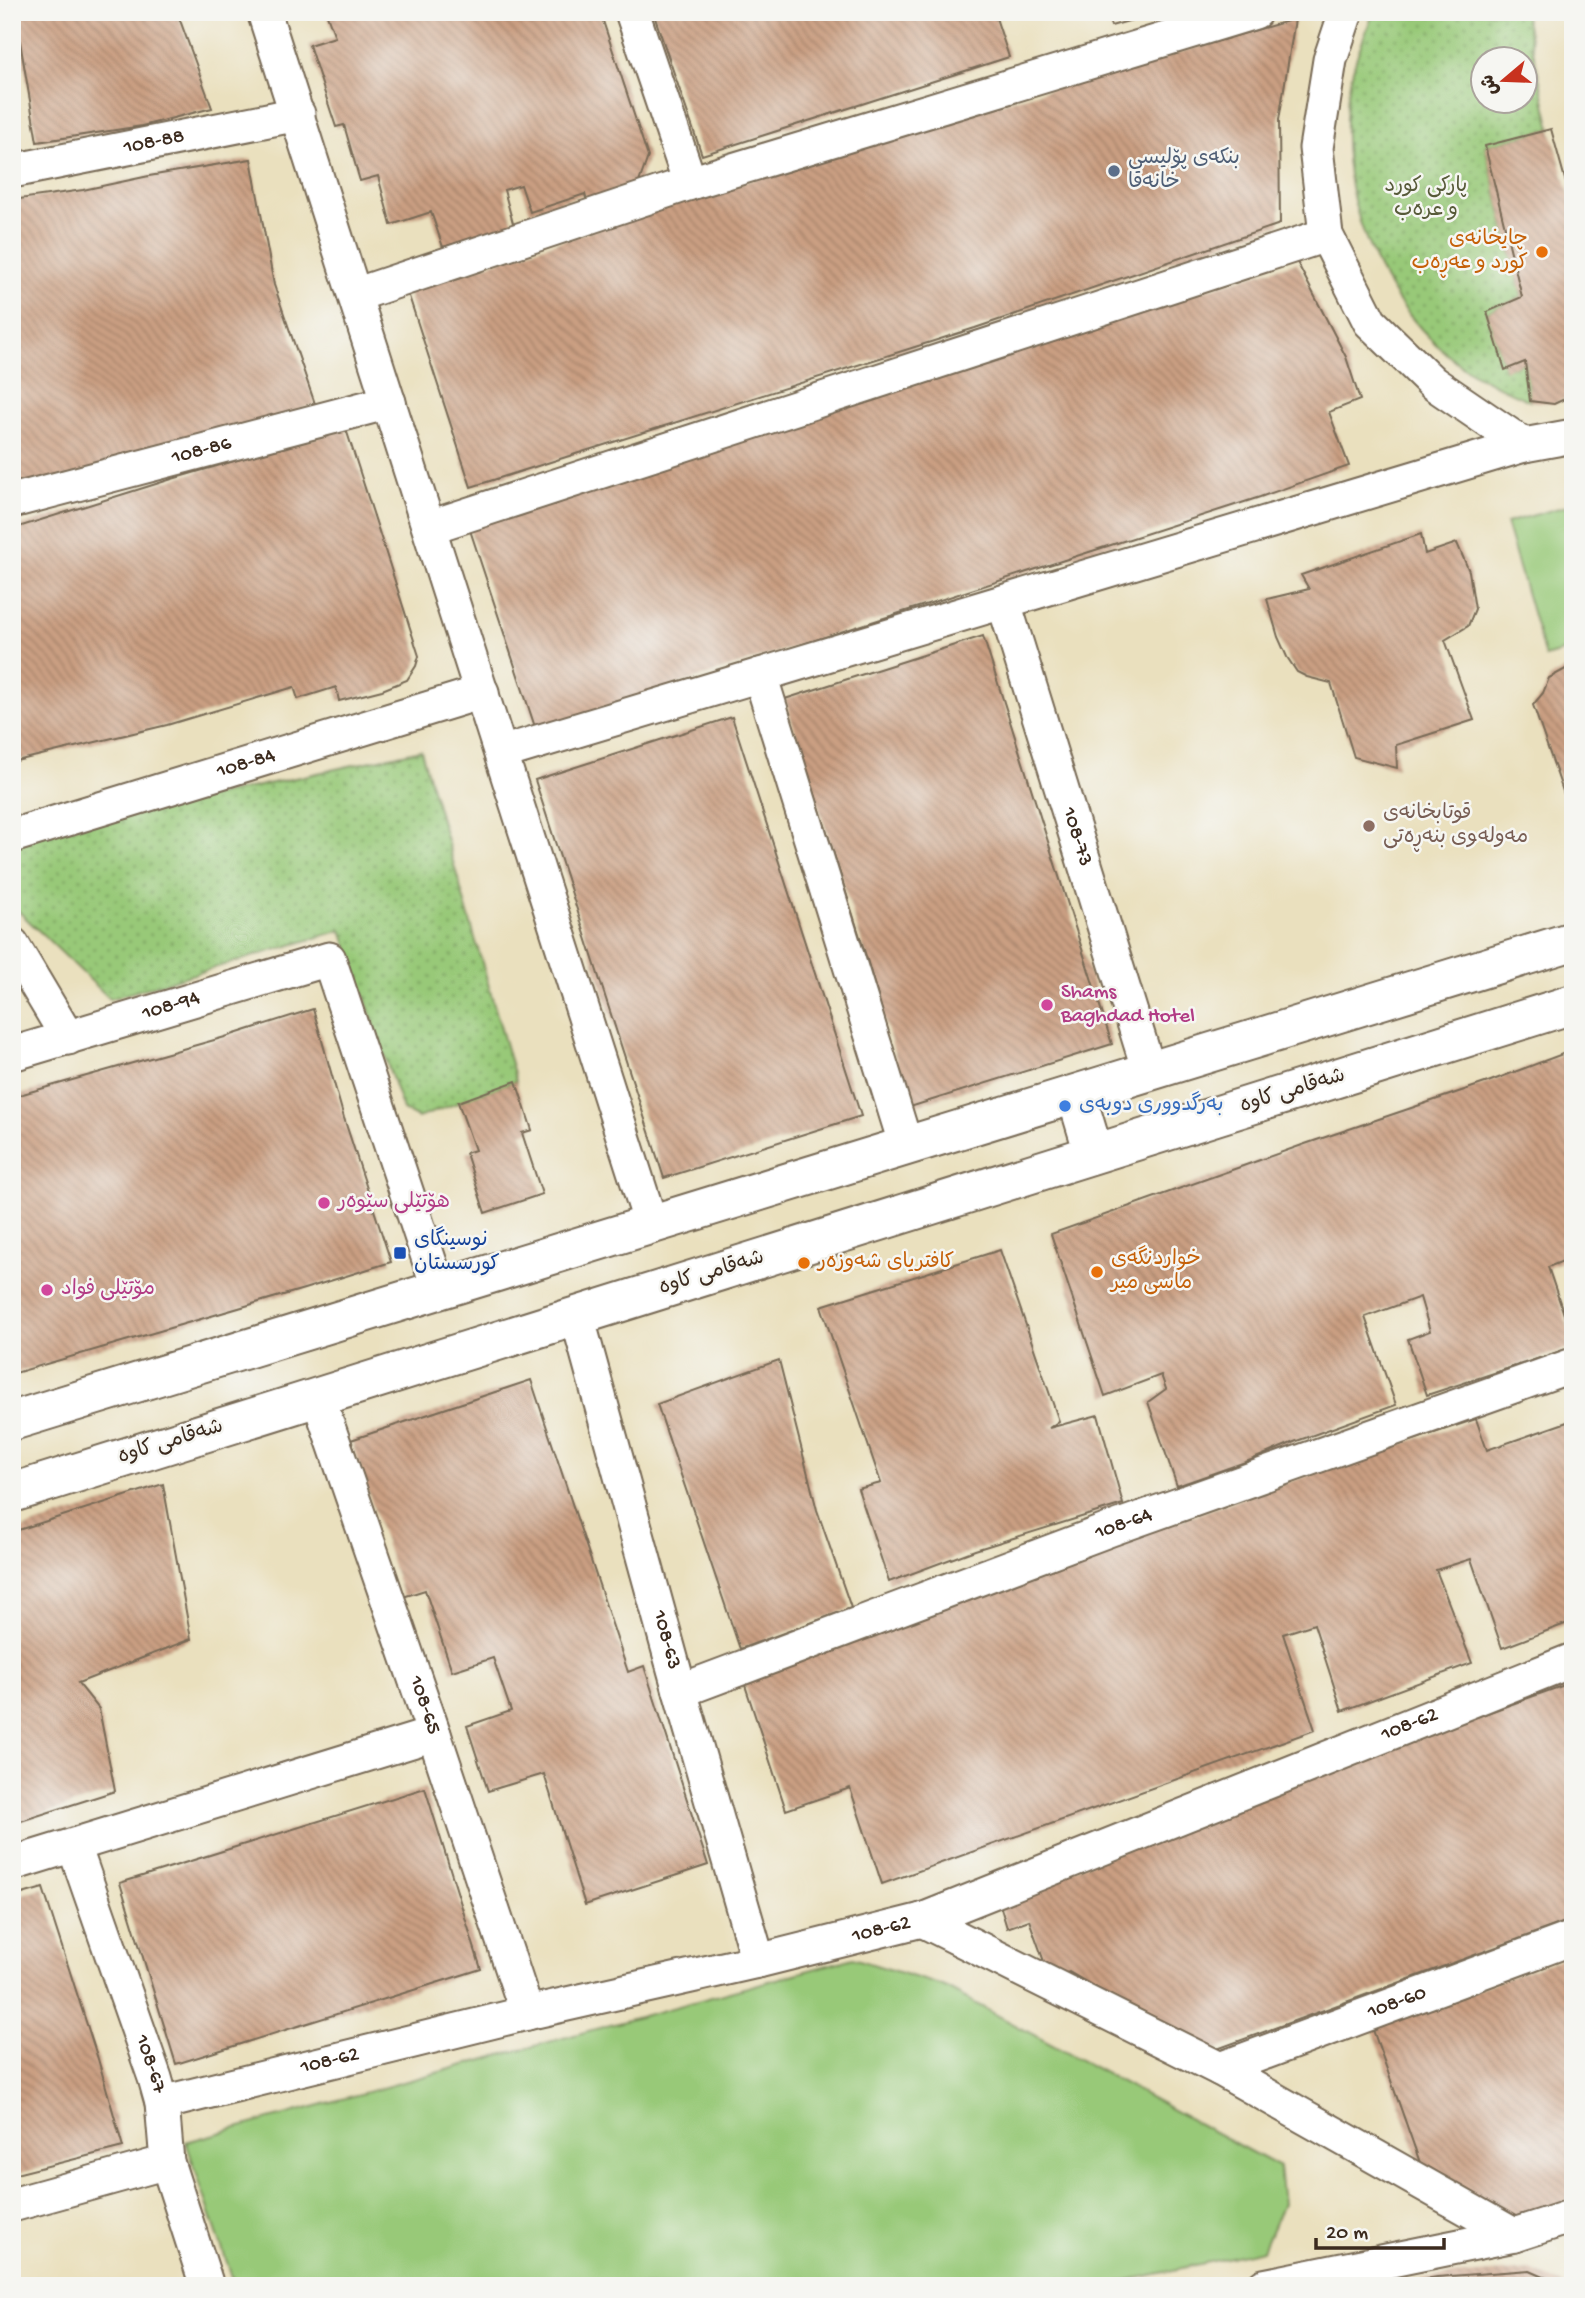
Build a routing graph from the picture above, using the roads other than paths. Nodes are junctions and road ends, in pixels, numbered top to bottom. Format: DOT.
graph roads {
  1 [pos="264,12"];
  2 [pos="632,12"];
  3 [pos="1255,12"];
  4 [pos="1346,12"];
  5 [pos="298,114"];
  6 [pos="12,171"];
  7 [pos="690,183"];
  8 [pos="1326,235"];
  9 [pos="355,295"];
  10 [pos="389,402"];
  11 [pos="1573,436"];
  12 [pos="1524,445"];
  13 [pos="12,501"];
  14 [pos="430,527"];
  15 [pos="1004,603"];
  16 [pos="760,675"];
  17 [pos="482,692"];
  18 [pos="501,753"];
  19 [pos="12,836"];
  20 [pos="1573,940"];
  21 [pos="12,944"];
  22 [pos="1573,1004"];
  23 [pos="68,1038"];
  24 [pos="12,1054"];
  25 [pos="1149,1071"];
  26 [pos="1076,1094"];
  27 [pos="906,1146"];
  28 [pos="1094,1154"];
  29 [pos="651,1224"];
  30 [pos="439,1290"];
  31 [pos="577,1316"];
  32 [pos="1573,1365"];
  33 [pos="318,1397"];
  34 [pos="12,1421"];
  35 [pos="12,1493"];
  36 [pos="1573,1661"];
  37 [pos="680,1691"];
  38 [pos="434,1734"];
  39 [pos="74,1846"];
  40 [pos="12,1864"];
  41 [pos="922,1920"];
  42 [pos="1573,1938"];
  43 [pos="758,1961"];
  44 [pos="527,2013"];
  45 [pos="1220,2069"];
  46 [pos="162,2103"];
  47 [pos="167,2162"];
  48 [pos="12,2204"];
  49 [pos="1573,2216"];
  50 [pos="1514,2235"];
  51 [pos="207,2286"];
  52 [pos="1264,2286"];
  1 -- 5 [label="street"];
  2 -- 7 [label="street"];
  3 -- 7 [label="street"];
  4 -- 8 [label="street"];
  5 -- 6 [label="street, 108-88"];
  5 -- 9 [label="street"];
  7 -- 9 [label="street"];
  8 -- 12 [label="street"];
  8 -- 14 [label="street"];
  9 -- 10 [label="street"];
  10 -- 13 [label="street, 108-86"];
  10 -- 14 [label="street"];
  11 -- 12 [label="street"];
  12 -- 15 [label="street"];
  14 -- 17 [label="street"];
  15 -- 16 [label="street"];
  15 -- 25 [label="street, 108-73"];
  16 -- 18 [label="street"];
  16 -- 27 [label="street"];
  17 -- 18 [label="street"];
  17 -- 19 [label="street, 108-84"];
  18 -- 29 [label="street"];
  20 -- 25 [label="main road"];
  21 -- 23 [label="street"];
  22 -- 28 [label="main road, شەقامی کاوە"];
  23 -- 24 [label="street, 108-94"];
  23 -- 30 [label="street, 108-94"];
  25 -- 26 [label="main road"];
  26 -- 27 [label="main road"];
  26 -- 28 [label="main road"];
  27 -- 29 [label="main road"];
  28 -- 31 [label="main road, شەقامی کاوە"];
  29 -- 30 [label="main road"];
  30 -- 34 [label="main road"];
  31 -- 33 [label="main road, شەقامی کاوە"];
  31 -- 37 [label="street, 108-63"];
  32 -- 37 [label="street, 108-64"];
  33 -- 35 [label="main road, شەقامی کاوە"];
  33 -- 38 [label="street, 108-65"];
  36 -- 41 [label="street, 108-62"];
  37 -- 43 [label="street, 108-63"];
  38 -- 39 [label="street"];
  38 -- 44 [label="street, 108-65"];
  39 -- 40 [label="street"];
  39 -- 46 [label="street, 108-67"];
  41 -- 43 [label="street, 108-62"];
  41 -- 45 [label="street"];
  42 -- 45 [label="street, 108-60"];
  43 -- 44 [label="street, 108-62"];
  44 -- 46 [label="street, 108-62"];
  45 -- 50 [label="street"];
  46 -- 47 [label="street, 108-67"];
  47 -- 48 [label="street"];
  47 -- 51 [label="street, 108-67"];
  49 -- 50 [label="street"];
  50 -- 52 [label="street"];
}
